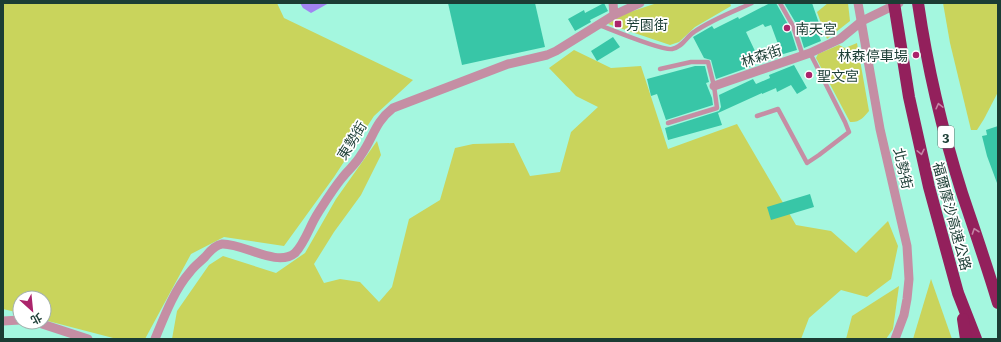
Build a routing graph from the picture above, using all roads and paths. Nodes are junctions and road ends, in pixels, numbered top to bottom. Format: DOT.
graph roads {
  1 [pos="613,3"];
  2 [pos="640,3"];
  3 [pos="752,3"];
  4 [pos="780,3"];
  5 [pos="858,3"];
  6 [pos="894,3"];
  7 [pos="899,3"];
  8 [pos="918,3"];
  9 [pos="614,15"];
  10 [pos="862,21"];
  11 [pos="599,25"];
  12 [pos="806,55"];
  13 [pos="660,69"];
  14 [pos="714,86"];
  15 [pos="757,116"];
  16 [pos="668,123"];
  17 [pos="958,293"];
  18 [pos="998,303"];
  19 [pos="52,327"];
  20 [pos="88,339"];
  21 [pos="155,339"];
  22 [pos="895,339"];
  23 [pos="966,339"];
  24 [pos="976,339"];
  1 -- 9 [label="street"];
  2 -- 9 [label="street, 東勢街"];
  3 -- 11 [label="lane"];
  4 -- 12 [label="lane"];
  5 -- 10 [label="street, 北勢街"];
  6 -- 17 [label="highway, 福爾摩沙高速公路 / 3, one-way"];
  7 -- 10 [label="street, 林森街"];
  18 -- 8 [label="highway, 福爾摩沙高速公路 / 3, one-way"];
  9 -- 11 [label="street, 東勢街"];
  10 -- 12 [label="street, 林森街"];
  10 -- 22 [label="street, 北勢街"];
  11 -- 21 [label="street, 東勢街"];
  12 -- 14 [label="street, 林森街"];
  12 -- 15 [label="lane"];
  13 -- 14 [label="lane"];
  14 -- 16 [label="lane"];
  17 -- 23 [label="highway"];
  17 -- 24 [label="highway, 福爾摩沙高速公路 / 3"];
  19 -- 20 [label="street"];
}
